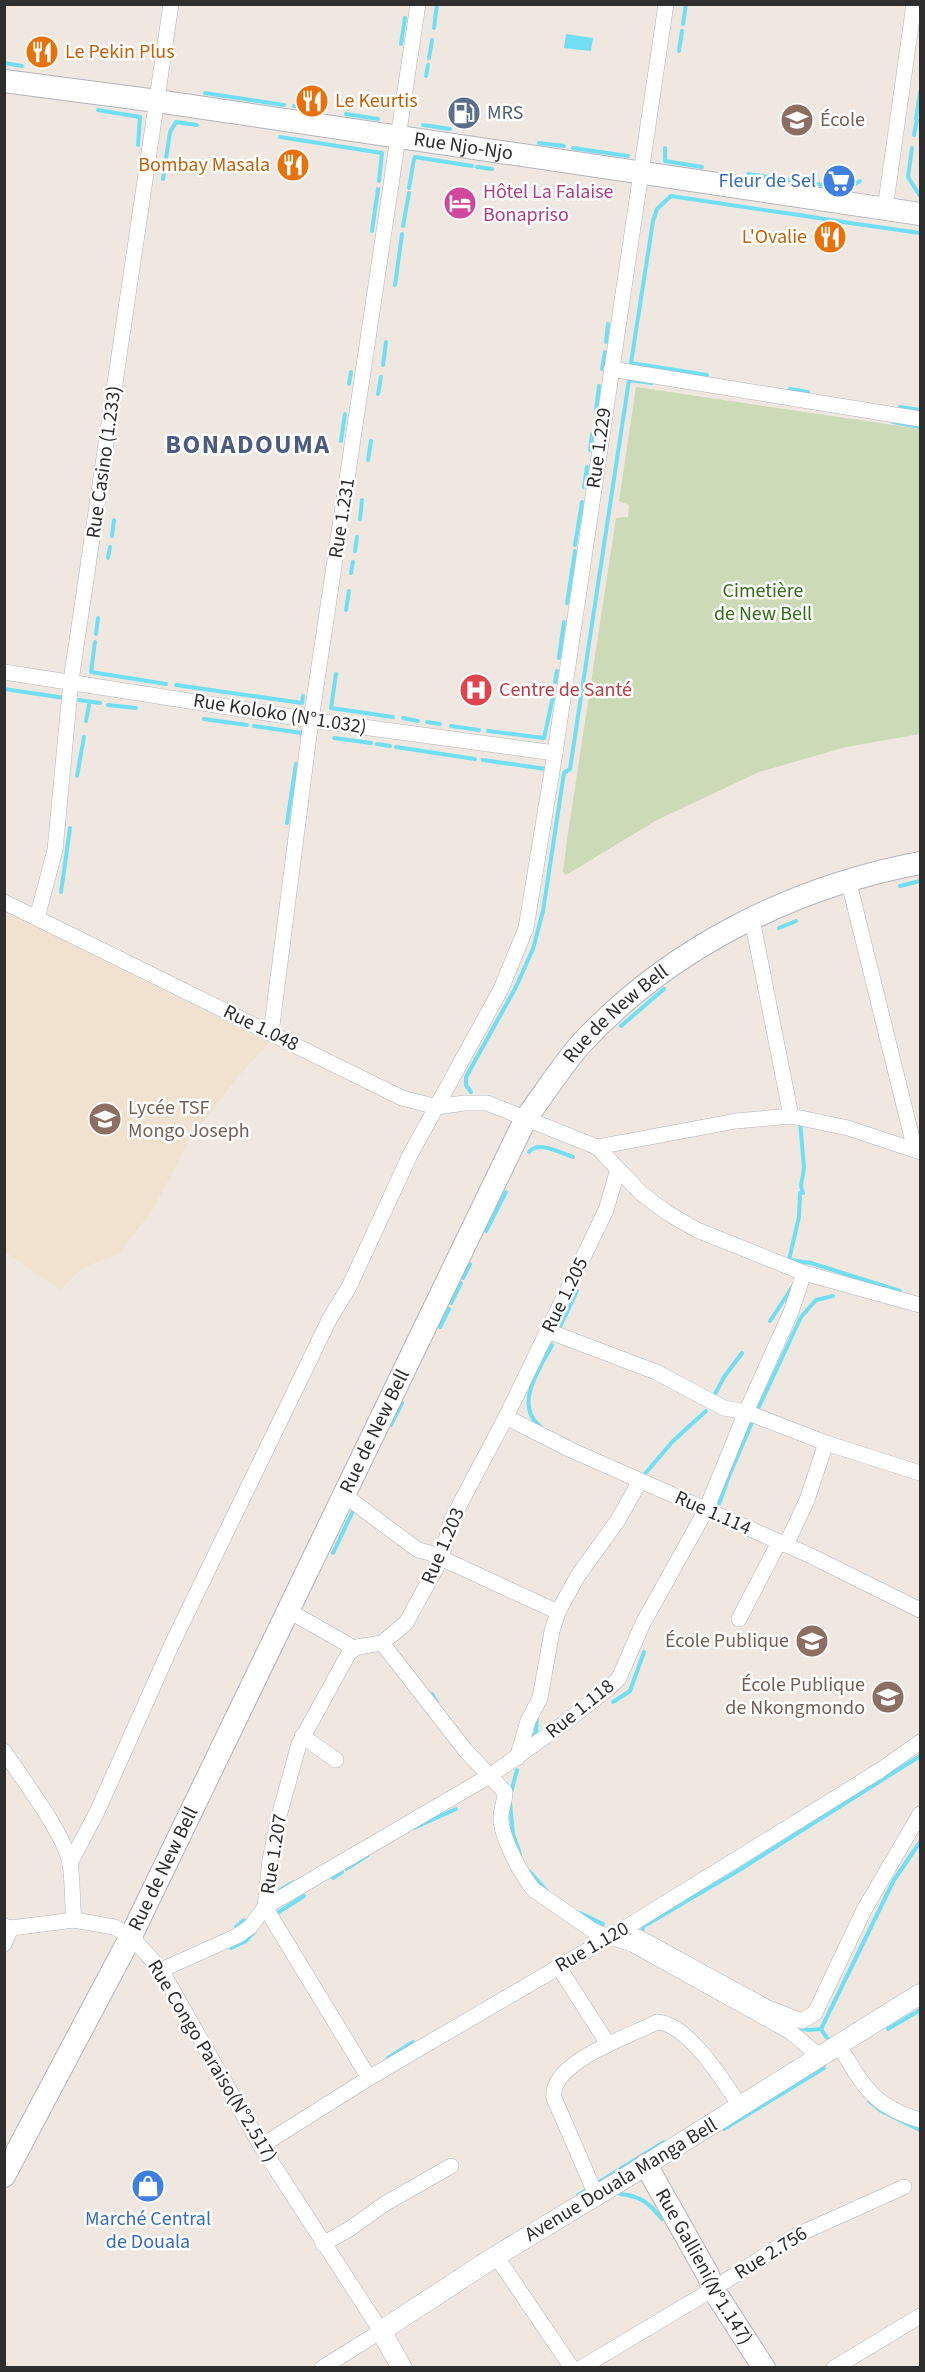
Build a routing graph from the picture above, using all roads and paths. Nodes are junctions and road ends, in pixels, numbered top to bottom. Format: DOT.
graph roads {
  1 [pos="171,4"];
  2 [pos="418,4"];
  3 [pos="666,4"];
  4 [pos="914,4"];
  5 [pos="4,81"];
  6 [pos="157,101"];
  7 [pos="398,138"];
  8 [pos="641,173"];
  9 [pos="885,209"];
  10 [pos="921,214"];
  11 [pos="611,369"];
  12 [pos="921,418"];
  13 [pos="4,672"];
  14 [pos="71,681"];
  15 [pos="311,720"];
  16 [pos="555,753"];
  17 [pos="921,863"];
  18 [pos="848,879"];
  19 [pos="4,902"];
  20 [pos="37,918"];
  21 [pos="752,919"];
  22 [pos="271,1033"];
  23 [pos="437,1107"];
  24 [pos="791,1116"];
  25 [pos="526,1118"];
  26 [pos="597,1147"];
  27 [pos="918,1151"];
  28 [pos="618,1170"];
  29 [pos="804,1273"];
  30 [pos="921,1305"];
  31 [pos="548,1331"];
  32 [pos="746,1412"];
  33 [pos="506,1417"];
  34 [pos="826,1443"];
  35 [pos="921,1473"];
  36 [pos="640,1481"];
  37 [pos="344,1495"];
  38 [pos="706,1510"];
  39 [pos="783,1543"];
  40 [pos="441,1559"];
  41 [pos="921,1610"];
  42 [pos="289,1611"];
  43 [pos="558,1612"];
  44 [pos="739,1619"];
  45 [pos="382,1643"];
  46 [pos="354,1648"];
  47 [pos="302,1736"];
  48 [pos="921,1742"];
  49 [pos="4,1751"];
  50 [pos="517,1758"];
  51 [pos="336,1760"];
  52 [pos="490,1775"];
  53 [pos="921,1814"];
  54 [pos="70,1863"];
  55 [pos="265,1907"];
  56 [pos="74,1920"];
  57 [pos="8,1927"];
  58 [pos="615,1934"];
  59 [pos="130,1936"];
  60 [pos="4,1944"];
  61 [pos="558,1966"];
  62 [pos="160,1970"];
  63 [pos="921,1994"];
  64 [pos="608,2044"];
  65 [pos="838,2044"];
  66 [pos="819,2056"];
  67 [pos="369,2078"];
  68 [pos="740,2106"];
  69 [pos="921,2120"];
  70 [pos="261,2146"];
  71 [pos="646,2165"];
  72 [pos="451,2166"];
  73 [pos="4,2176"];
  74 [pos="904,2187"];
  75 [pos="596,2195"];
  76 [pos="323,2244"];
  77 [pos="496,2256"];
  78 [pos="713,2289"];
  79 [pos="921,2316"];
  80 [pos="381,2331"];
  81 [pos="322,2367"];
  82 [pos="402,2367"];
  83 [pos="572,2367"];
  84 [pos="581,2367"];
  85 [pos="764,2367"];
  86 [pos="834,2367"];
  1 -- 6 [label="street, Rue Casino (1.233)"];
  2 -- 7 [label="street, Rue 1.231"];
  3 -- 8 [label="street, Rue 1.229"];
  4 -- 9 [label="street"];
  5 -- 6 [label="main road, Rue Njo-Njo"];
  6 -- 7 [label="main road, Rue Njo-Njo"];
  6 -- 14 [label="street, Rue Casino (1.233)"];
  7 -- 8 [label="main road, Rue Njo-Njo"];
  7 -- 15 [label="street, Rue 1.231"];
  8 -- 9 [label="main road, Rue Njo-Njo"];
  8 -- 11 [label="street, Rue 1.229"];
  9 -- 10 [label="main road, Rue Njo-Njo"];
  11 -- 12 [label="street"];
  11 -- 16 [label="street, Rue 1.229"];
  13 -- 14 [label="street, Rue Koloko (N°1.032)"];
  14 -- 15 [label="street, Rue Koloko (N°1.032)"];
  14 -- 20 [label="street, Rue Casino (1.233)"];
  15 -- 16 [label="street, Rue Koloko (N°1.032)"];
  15 -- 22 [label="street, Rue 1.231"];
  16 -- 23 [label="street, Rue 1.229"];
  17 -- 18 [label="main road, Rue de New Bell"];
  18 -- 21 [label="main road, Rue de New Bell"];
  18 -- 27 [label="street"];
  19 -- 20 [label="street, Rue 1.048"];
  20 -- 22 [label="street, Rue 1.048"];
  21 -- 24 [label="street"];
  21 -- 25 [label="main road, Rue de New Bell"];
  22 -- 23 [label="street, Rue 1.048"];
  23 -- 25 [label="street, Rue 1.048"];
  23 -- 54 [label="street, Rue 1.229"];
  24 -- 26 [label="street"];
  24 -- 27 [label="street"];
  25 -- 26 [label="street, Rue 1.048"];
  25 -- 37 [label="main road, Rue de New Bell"];
  26 -- 28 [label="street"];
  28 -- 29 [label="street"];
  28 -- 31 [label="street, Rue 1.205"];
  29 -- 30 [label="street"];
  29 -- 32 [label="street, Rue 1.118"];
  31 -- 32 [label="street"];
  31 -- 33 [label="street, Rue 1.205"];
  32 -- 34 [label="street"];
  32 -- 38 [label="street, Rue 1.118"];
  33 -- 36 [label="street, Rue 1.114"];
  33 -- 40 [label="street, Rue 1.203"];
  34 -- 35 [label="street"];
  34 -- 39 [label="street"];
  36 -- 38 [label="street, Rue 1.114"];
  36 -- 43 [label="street"];
  37 -- 40 [label="street"];
  37 -- 42 [label="main road, Rue de New Bell"];
  38 -- 39 [label="street, Rue 1.114"];
  38 -- 50 [label="street, Rue 1.118"];
  39 -- 41 [label="street, Rue 1.114"];
  39 -- 44 [label="street"];
  40 -- 43 [label="street"];
  40 -- 45 [label="street, Rue 1.203"];
  42 -- 46 [label="street"];
  42 -- 59 [label="main road, Rue de New Bell"];
  43 -- 50 [label="street"];
  45 -- 46 [label="street"];
  45 -- 52 [label="street"];
  46 -- 47 [label="street, Rue 1.207"];
  47 -- 51 [label="street"];
  47 -- 55 [label="street, Rue 1.207"];
  48 -- 58 [label="street, Rue 1.120"];
  49 -- 54 [label="street"];
  50 -- 52 [label="street, Rue 1.118"];
  52 -- 55 [label="street, Rue 1.118"];
  52 -- 58 [label="street"];
  53 -- 58 [label="street"];
  54 -- 56 [label="street"];
  55 -- 62 [label="street, Rue 1.118"];
  55 -- 67 [label="street, Rue 1.207"];
  56 -- 57 [label="street, Rue Congo Paraiso(N°2.517)"];
  56 -- 59 [label="street, Rue Congo Paraiso(N°2.517)"];
  57 -- 60 [label="street"];
  58 -- 61 [label="street, Rue 1.120"];
  58 -- 66 [label="street"];
  59 -- 62 [label="street, Rue Congo Paraiso(N°2.517)"];
  59 -- 73 [label="main road, Rue de New Bell"];
  61 -- 64 [label="street"];
  61 -- 67 [label="street, Rue 1.120"];
  62 -- 70 [label="street, Rue Congo Paraiso(N°2.517)"];
  63 -- 65 [label="street, Avenue Douala Manga Bell"];
  64 -- 68 [label="street"];
  64 -- 75 [label="street"];
  65 -- 66 [label="street, Avenue Douala Manga Bell"];
  65 -- 69 [label="street"];
  66 -- 68 [label="street, Avenue Douala Manga Bell"];
  67 -- 70 [label="street, Rue 1.120"];
  68 -- 71 [label="street, Avenue Douala Manga Bell"];
  70 -- 76 [label="street, Rue Congo Paraiso(N°2.517)"];
  71 -- 75 [label="street, Avenue Douala Manga Bell"];
  71 -- 78 [label="main road, Rue Gallieni(N°1.147)"];
  72 -- 76 [label="street"];
  74 -- 78 [label="street, Rue 2.756"];
  75 -- 77 [label="street, Avenue Douala Manga Bell"];
  76 -- 80 [label="street, Rue Congo Paraiso(N°2.517)"];
  77 -- 80 [label="street, Avenue Douala Manga Bell"];
  77 -- 83 [label="street"];
  78 -- 84 [label="street, Rue 2.756"];
  78 -- 85 [label="main road, Rue Gallieni(N°1.147)"];
  79 -- 86 [label="street"];
  80 -- 81 [label="street, Avenue Douala Manga Bell"];
  80 -- 82 [label="street, Rue Congo Paraiso(N°2.517)"];
}
